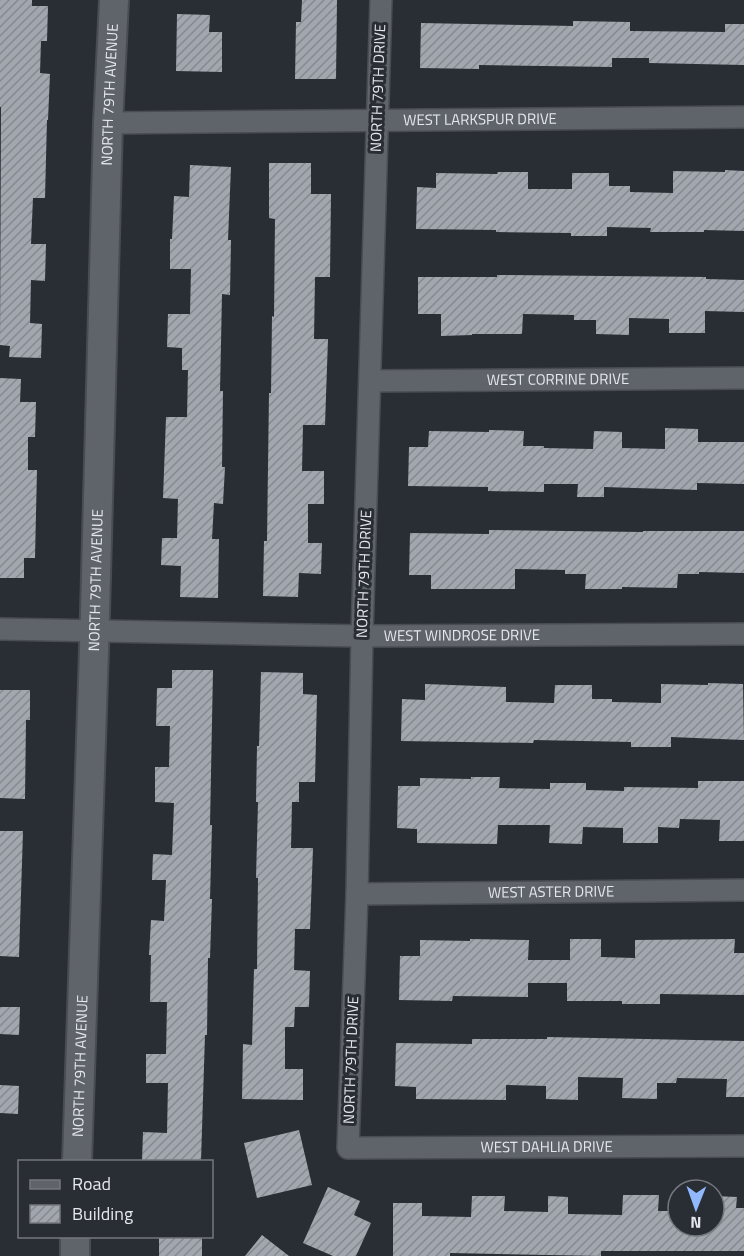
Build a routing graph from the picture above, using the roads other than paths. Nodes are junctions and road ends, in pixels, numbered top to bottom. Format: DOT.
graph roads {
  1 [pos="114,0"];
  2 [pos="381,0"];
  3 [pos="744,117"];
  4 [pos="377,121"];
  5 [pos="108,123"];
  6 [pos="744,378"];
  7 [pos="370,381"];
  8 [pos="0,629"];
  9 [pos="94,631"];
  10 [pos="744,634"];
  11 [pos="362,636"];
  12 [pos="744,890"];
  13 [pos="357,894"];
  14 [pos="744,1146"];
  15 [pos="348,1148"];
  16 [pos="77,1160"];
  17 [pos="75,1238"];
  18 [pos="75,1256"];
  1 -- 5 [label="street, NORTH 79TH AVENUE"];
  2 -- 4 [label="street, NORTH 79TH DRIVE"];
  3 -- 4 [label="street, WEST LARKSPUR DRIVE"];
  4 -- 5 [label="street, WEST LARKSPUR DRIVE"];
  4 -- 7 [label="street, NORTH 79TH DRIVE"];
  5 -- 9 [label="street, NORTH 79TH AVENUE"];
  6 -- 7 [label="street, WEST CORRINE DRIVE"];
  7 -- 11 [label="street, NORTH 79TH DRIVE"];
  8 -- 9 [label="street, WEST WINDROSE DRIVE"];
  9 -- 11 [label="street, WEST WINDROSE DRIVE"];
  9 -- 16 [label="street, NORTH 79TH AVENUE"];
  10 -- 11 [label="street, WEST WINDROSE DRIVE"];
  11 -- 13 [label="street, NORTH 79TH DRIVE"];
  12 -- 13 [label="street, WEST ASTER DRIVE"];
  13 -- 15 [label="street, NORTH 79TH DRIVE"];
  14 -- 15 [label="street, WEST DAHLIA DRIVE"];
  17 -- 18 [label="street"];
}
